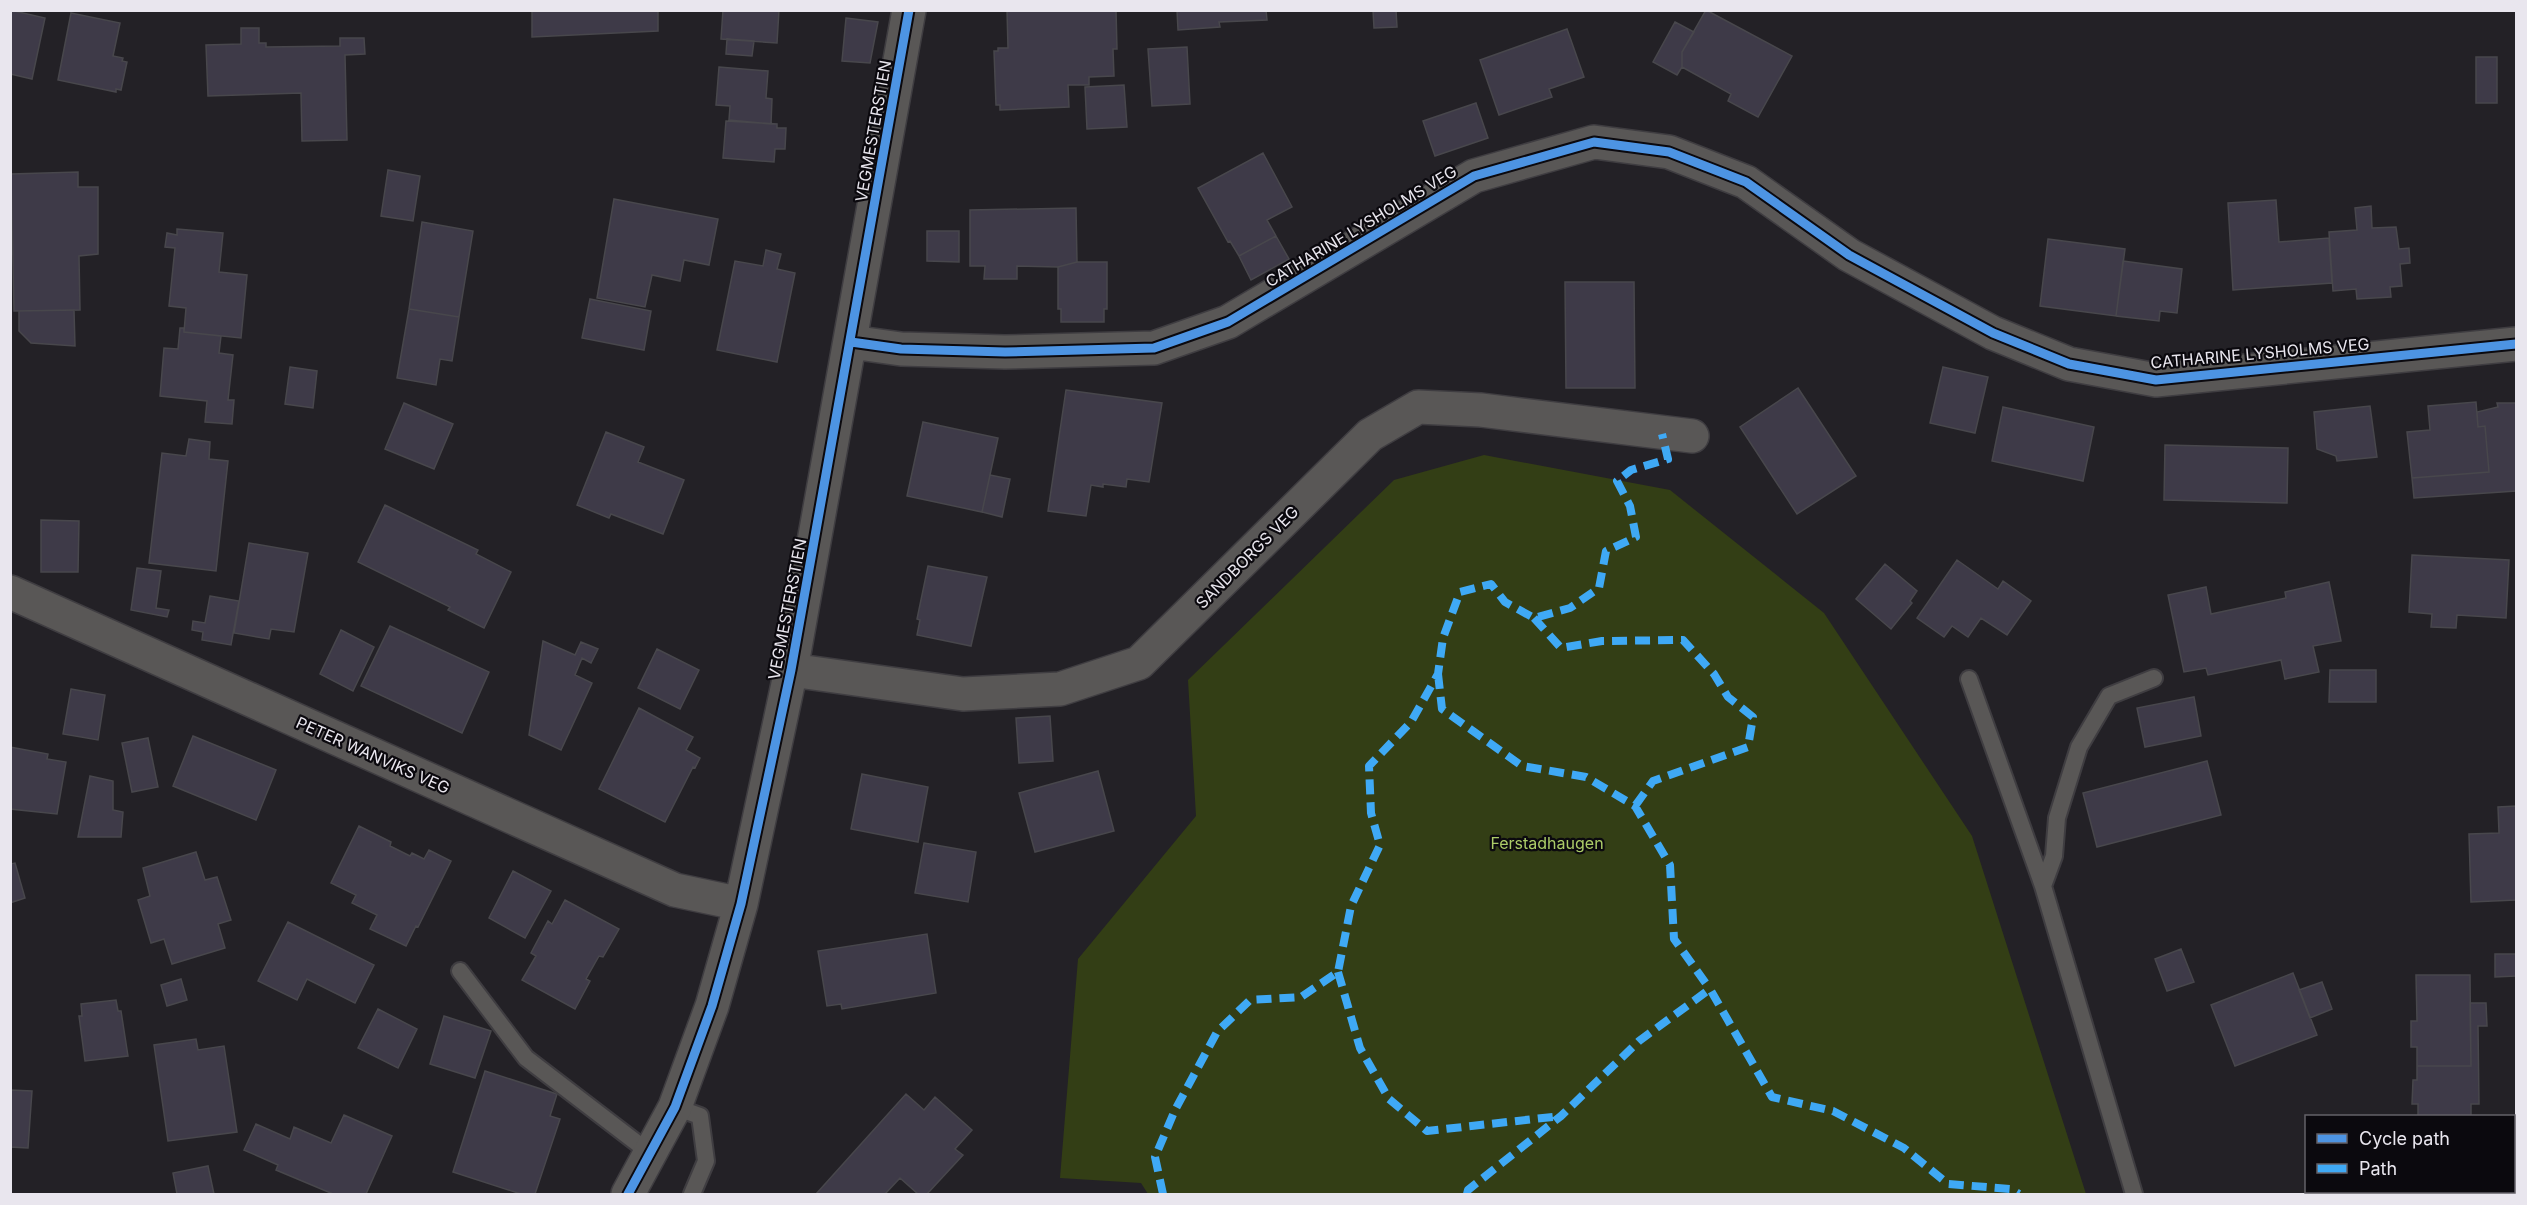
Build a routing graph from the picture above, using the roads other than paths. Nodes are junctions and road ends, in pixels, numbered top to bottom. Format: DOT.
graph roads {
  1 [pos="909,10"];
  2 [pos="851,342"];
  3 [pos="2517,344"];
  4 [pos="1692,436"];
  5 [pos="10,592"];
  6 [pos="791,670"];
  7 [pos="2154,678"];
  8 [pos="1969,679"];
  9 [pos="2043,886"];
  10 [pos="741,904"];
  11 [pos="460,971"];
  12 [pos="675,1107"];
  13 [pos="650,1153"];
  14 [pos="628,1194"];
  15 [pos="692,1194"];
  16 [pos="2134,1194"];
  1 -- 2 [label="street, VEGMESTERSTIEN"];
  2 -- 3 [label="street, CATHARINE LYSHOLMS VEG"];
  2 -- 6 [label="street, VEGMESTERSTIEN"];
  4 -- 6 [label="street, SANDBORGS VEG"];
  5 -- 10 [label="street, PETER WANVIKS VEG"];
  6 -- 10 [label="street, VEGMESTERSTIEN"];
  7 -- 9 [label="lane"];
  8 -- 9 [label="lane"];
  9 -- 16 [label="lane"];
  10 -- 12 [label="street, VEGMESTERSTIEN"];
  11 -- 13 [label="lane"];
  12 -- 13 [label="street, VEGMESTERSTIEN"];
  12 -- 15 [label="lane"];
  13 -- 14 [label="street, VEGMESTERSTIEN"];
}
